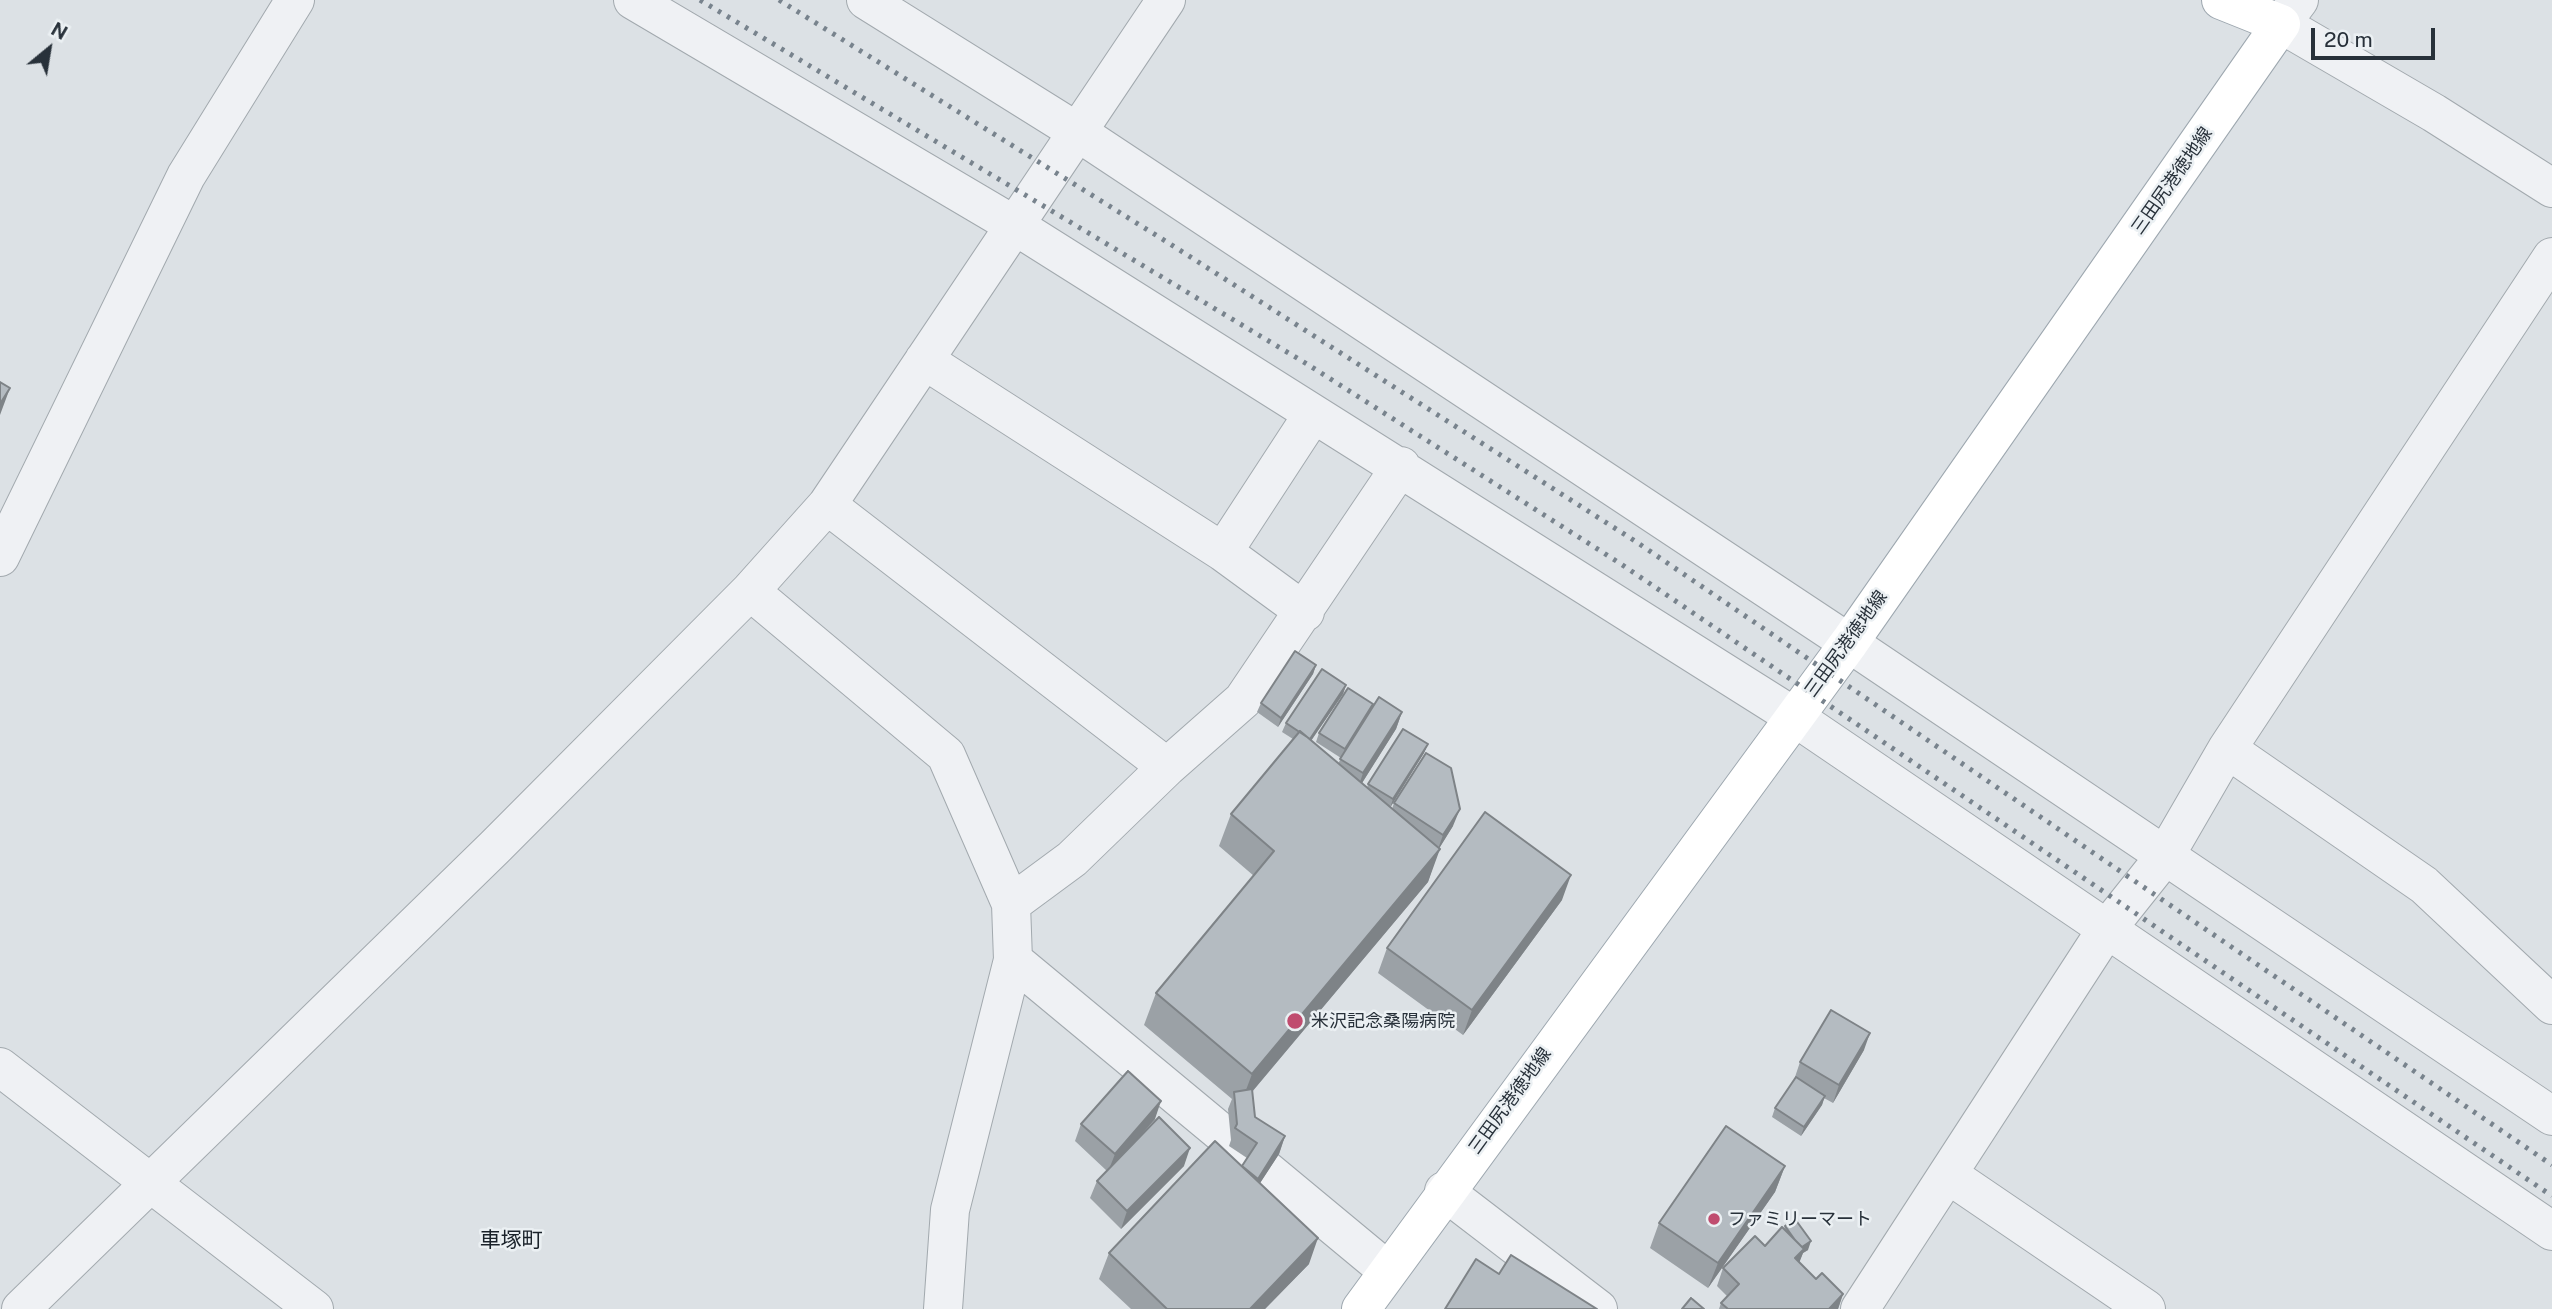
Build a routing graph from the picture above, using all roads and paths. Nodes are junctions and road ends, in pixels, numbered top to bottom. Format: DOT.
graph roads {
  1 [pos="295,0"];
  2 [pos="633,0"];
  3 [pos="866,0"];
  4 [pos="1166,0"];
  5 [pos="2221,0"];
  6 [pos="2290,12"];
  7 [pos="1079,133"];
  8 [pos="2552,188"];
  9 [pos="1014,225"];
  10 [pos="2552,257"];
  11 [pos="924,360"];
  12 [pos="1313,414"];
  13 [pos="1401,466"];
  14 [pos="827,505"];
  15 [pos="1223,552"];
  16 [pos="0,557"];
  17 [pos="750,591"];
  18 [pos="1305,612"];
  19 [pos="1849,643"];
  20 [pos="1793,716"];
  21 [pos="2227,749"];
  22 [pos="1167,767"];
  23 [pos="2165,856"];
  24 [pos="1011,904"];
  25 [pos="2106,930"];
  26 [pos="1013,960"];
  27 [pos="2552,1005"];
  28 [pos="0,1067"];
  29 [pos="2552,1116"];
  30 [pos="1949,1175"];
  31 [pos="152,1182"];
  32 [pos="1444,1191"];
  33 [pos="2552,1231"];
  34 [pos="1388,1271"];
  35 [pos="21,1309"];
  36 [pos="314,1309"];
  37 [pos="943,1309"];
  38 [pos="1361,1309"];
  39 [pos="1598,1309"];
  40 [pos="1860,1309"];
  41 [pos="2146,1309"];
  1 -- 16 [label="street"];
  2 -- 9 [label="street"];
  3 -- 7 [label="street"];
  4 -- 7 [label="street"];
  5 -- 6 [label="main road"];
  6 -- 8 [label="street"];
  6 -- 19 [label="main road, 三田尻港徳地線"];
  7 -- 9 [label="street"];
  7 -- 19 [label="street"];
  9 -- 11 [label="street"];
  9 -- 12 [label="street"];
  10 -- 21 [label="street"];
  11 -- 14 [label="street"];
  11 -- 15 [label="street"];
  12 -- 13 [label="street"];
  12 -- 15 [label="street"];
  13 -- 18 [label="street"];
  13 -- 20 [label="street"];
  14 -- 17 [label="street"];
  14 -- 22 [label="street"];
  15 -- 18 [label="street"];
  17 -- 24 [label="street"];
  17 -- 31 [label="street"];
  18 -- 22 [label="street"];
  19 -- 20 [label="main road, 三田尻港徳地線"];
  19 -- 23 [label="street"];
  20 -- 25 [label="street"];
  20 -- 32 [label="main road, 三田尻港徳地線"];
  21 -- 23 [label="street"];
  21 -- 27 [label="street"];
  22 -- 24 [label="street"];
  23 -- 25 [label="street"];
  23 -- 29 [label="street"];
  24 -- 26 [label="street"];
  25 -- 30 [label="street"];
  25 -- 33 [label="street"];
  26 -- 34 [label="street"];
  26 -- 37 [label="street"];
  28 -- 31 [label="street"];
  30 -- 40 [label="street"];
  30 -- 41 [label="street"];
  31 -- 35 [label="street"];
  31 -- 36 [label="street"];
  32 -- 34 [label="main road, 三田尻港徳地線"];
  32 -- 39 [label="street"];
  34 -- 38 [label="main road, 三田尻港徳地線"];
}
